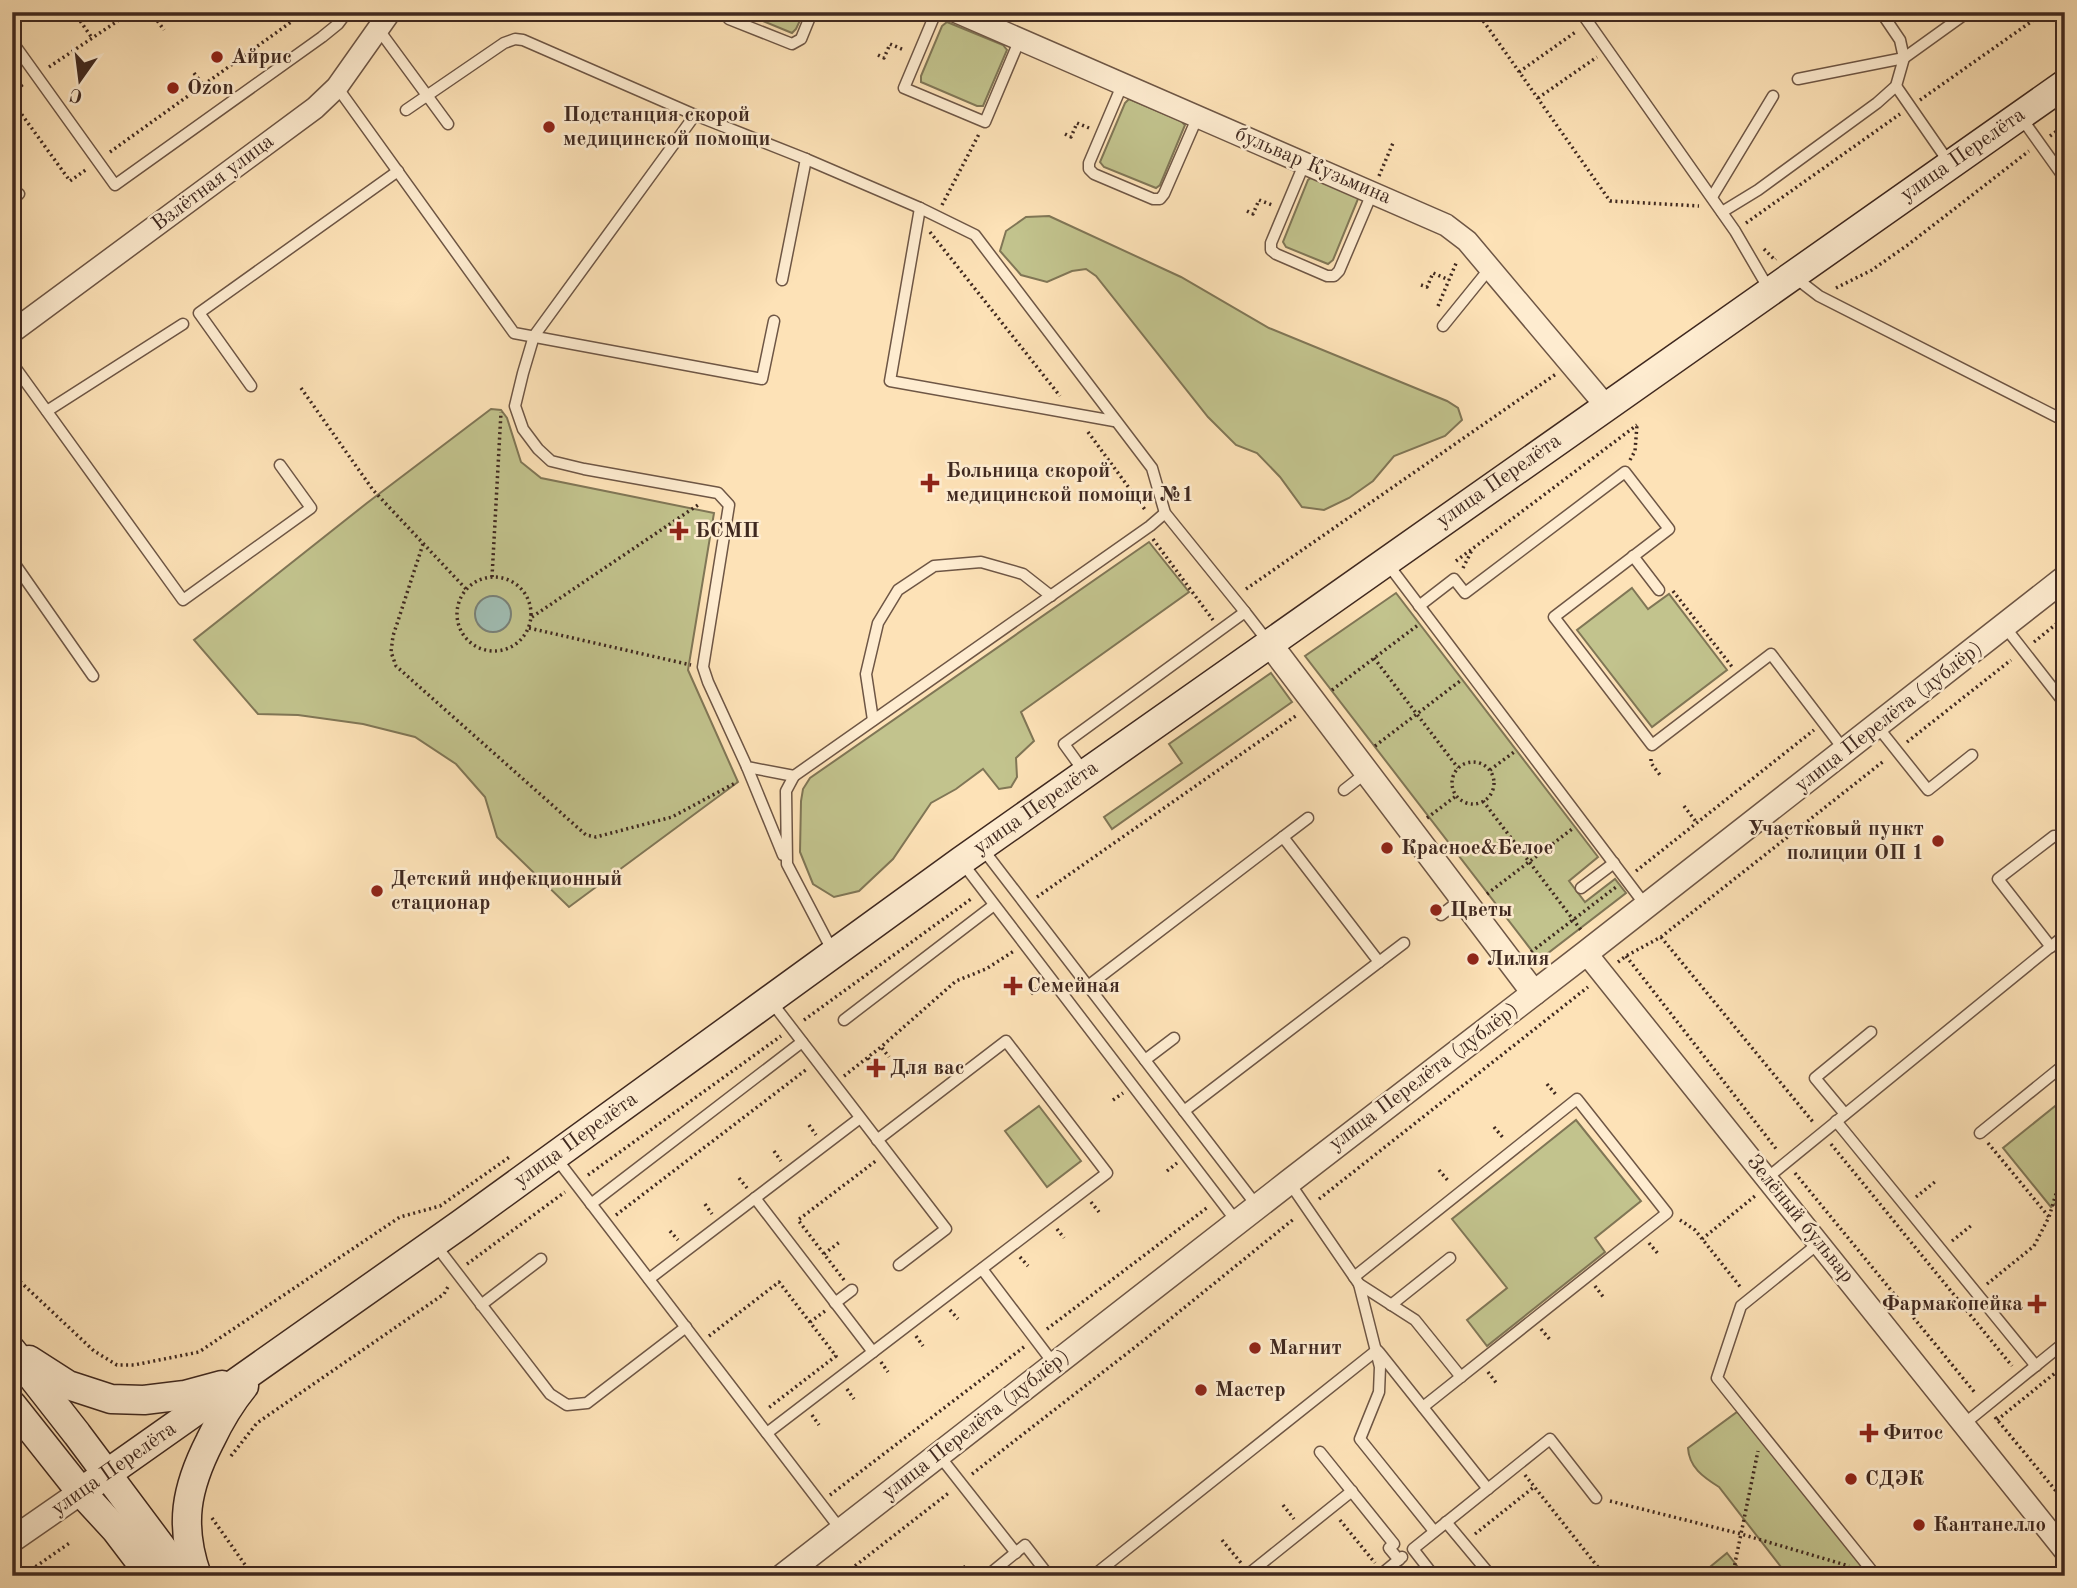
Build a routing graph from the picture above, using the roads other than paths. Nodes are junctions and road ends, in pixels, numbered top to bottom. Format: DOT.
graph roads {
  1 [pos="347,12"];
  2 [pos="724,12"];
  3 [pos="812,12"];
  4 [pos="936,12"];
  5 [pos="957,12"];
  6 [pos="1581,12"];
  7 [pos="1881,12"];
  8 [pos="1968,12"];
  9 [pos="385,21"];
  10 [pos="1020,39"];
  11 [pos="16,47"];
  12 [pos="1904,58"];
  13 [pos="1798,79"];
  14 [pos="1123,83"];
  15 [pos="2065,84"];
  16 [pos="1896,86"];
  17 [pos="337,87"];
  18 [pos="427,95"];
  19 [pos="1773,96"];
  20 [pos="406,110"];
  21 [pos="695,115"];
  22 [pos="1198,116"];
  23 [pos="2019,116"];
  24 [pos="448,124"];
  25 [pos="806,159"];
  26 [pos="1305,162"];
  27 [pos="1950,164"];
  28 [pos="398,171"];
  29 [pos="2064,177"];
  30 [pos="1375,185"];
  31 [pos="1712,197"];
  32 [pos="920,208"];
  33 [pos="1720,210"];
  34 [pos="1490,268"];
  35 [pos="782,280"];
  36 [pos="1781,283"];
  37 [pos="774,321"];
  38 [pos="183,324"];
  39 [pos="1443,326"];
  40 [pos="12,332"];
  41 [pos="534,336"];
  42 [pos="12,362"];
  43 [pos="251,386"];
  44 [pos="1606,406"];
  45 [pos="47,411"];
  46 [pos="1114,421"];
  47 [pos="2065,421"];
  48 [pos="280,465"];
  49 [pos="1165,513"];
  50 [pos="1633,556"];
  51 [pos="12,560"];
  52 [pos="1385,561"];
  53 [pos="2065,578"];
  54 [pos="1663,586"];
  55 [pos="1051,596"];
  56 [pos="1419,606"];
  57 [pos="1245,612"];
  58 [pos="2005,627"];
  59 [pos="1269,643"];
  60 [pos="93,676"];
  61 [pos="2065,704"];
  62 [pos="873,720"];
  63 [pos="1877,726"];
  64 [pos="1845,751"];
  65 [pos="1972,755"];
  66 [pos="1363,766"];
  67 [pos="749,771"];
  68 [pos="1086,773"];
  69 [pos="794,775"];
  70 [pos="1344,790"];
  71 [pos="1308,818"];
  72 [pos="2054,836"];
  73 [pos="1283,837"];
  74 [pos="971,854"];
  75 [pos="1614,863"];
  76 [pos="787,864"];
  77 [pos="1581,888"];
  78 [pos="1466,903"];
  79 [pos="994,905"];
  80 [pos="1646,906"];
  81 [pos="1441,915"];
  82 [pos="2065,935"];
  83 [pos="1404,943"];
  84 [pos="2051,947"];
  85 [pos="833,953"];
  86 [pos="1586,953"];
  87 [pos="1379,962"];
  88 [pos="1088,986"];
  89 [pos="1534,993"];
  90 [pos="770,1000"];
  91 [pos="844,1020"];
  92 [pos="1871,1032"];
  93 [pos="1174,1038"];
  94 [pos="802,1042"];
  95 [pos="1145,1060"];
  96 [pos="2065,1064"];
  97 [pos="1184,1111"];
  98 [pos="860,1118"];
  99 [pos="1841,1118"];
  100 [pos="1980,1133"];
  101 [pos="877,1140"];
  102 [pos="554,1156"];
  103 [pos="1769,1181"];
  104 [pos="1289,1182"];
  105 [pos="752,1195"];
  106 [pos="591,1204"];
  107 [pos="1257,1206"];
  108 [pos="1237,1222"];
  109 [pos="434,1243"];
  110 [pos="1819,1243"];
  111 [pos="1450,1258"];
  112 [pos="541,1259"];
  113 [pos="899,1265"];
  114 [pos="985,1273"];
  115 [pos="649,1279"];
  116 [pos="1356,1281"];
  117 [pos="852,1290"];
  118 [pos="835,1303"];
  119 [pos="481,1305"];
  120 [pos="1391,1305"];
  121 [pos="686,1327"];
  122 [pos="2065,1342"];
  123 [pos="12,1350"];
  124 [pos="1377,1350"];
  125 [pos="876,1356"];
  126 [pos="1054,1364"];
  127 [pos="2036,1366"];
  128 [pos="256,1370"];
  129 [pos="1461,1377"];
  130 [pos="12,1405"];
  131 [pos="1423,1407"];
  132 [pos="1964,1424"];
  133 [pos="767,1433"];
  134 [pos="1320,1452"];
  135 [pos="937,1454"];
  136 [pos="107,1474"];
  137 [pos="1488,1489"];
  138 [pos="1352,1491"];
  139 [pos="81,1492"];
  140 [pos="1597,1498"];
  141 [pos="1446,1522"];
  142 [pos="841,1530"];
  143 [pos="1434,1531"];
  144 [pos="12,1540"];
  145 [pos="1413,1549"];
  146 [pos="2065,1551"];
  147 [pos="1016,1553"];
  148 [pos="1399,1560"];
  149 [pos="1381,1574"];
  150 [pos="1248,1575"];
  151 [pos="1875,1575"];
  152 [pos="151,1576"];
  153 [pos="183,1576"];
  154 [pos="197,1576"];
  155 [pos="783,1576"];
  156 [pos="987,1576"];
  157 [pos="1049,1576"];
  158 [pos="1093,1576"];
  159 [pos="1434,1576"];
  160 [pos="1491,1576"];
  1 -- 11 [label="lane"];
  2 -- 3 [label="lane"];
  4 -- 10 [label="lane"];
  5 -- 10 [label="street, бульвар Кузьмина"];
  6 -- 31 [label="lane"];
  7 -- 12 [label="lane"];
  8 -- 12 [label="lane"];
  9 -- 17 [label="street, Взлётная улица"];
  9 -- 18 [label="lane"];
  10 -- 14 [label="street, бульвар Кузьмина"];
  12 -- 13 [label="lane"];
  12 -- 16 [label="lane"];
  14 -- 22 [label="street, бульвар Кузьмина"];
  14 -- 22 [label="lane"];
  15 -- 23 [label="main road, улица Перелёта"];
  16 -- 27 [label="lane"];
  16 -- 33 [label="lane"];
  17 -- 28 [label="lane"];
  17 -- 40 [label="street, Взлётная улица"];
  18 -- 20 [label="lane"];
  18 -- 21 [label="lane"];
  18 -- 24 [label="lane"];
  19 -- 31 [label="lane"];
  21 -- 25 [label="lane"];
  21 -- 41 [label="lane"];
  22 -- 26 [label="street, бульвар Кузьмина"];
  23 -- 27 [label="main road, улица Перелёта"];
  23 -- 29 [label="lane"];
  25 -- 32 [label="lane"];
  25 -- 35 [label="lane"];
  26 -- 30 [label="street, бульвар Кузьмина"];
  26 -- 30 [label="lane"];
  27 -- 36 [label="main road, улица Перелёта"];
  28 -- 41 [label="lane"];
  28 -- 43 [label="lane"];
  30 -- 34 [label="street, бульвар Кузьмина"];
  31 -- 33 [label="lane"];
  32 -- 46 [label="lane"];
  32 -- 46 [label="lane"];
  33 -- 36 [label="lane"];
  34 -- 39 [label="lane"];
  34 -- 44 [label="street, бульвар Кузьмина"];
  36 -- 44 [label="main road, улица Перелёта"];
  36 -- 47 [label="lane"];
  37 -- 41 [label="lane"];
  38 -- 45 [label="lane"];
  41 -- 67 [label="lane"];
  42 -- 45 [label="lane"];
  44 -- 52 [label="main road, улица Перелёта"];
  45 -- 48 [label="lane"];
  46 -- 49 [label="lane"];
  49 -- 55 [label="lane"];
  49 -- 57 [label="lane"];
  50 -- 54 [label="lane"];
  50 -- 56 [label="lane"];
  50 -- 64 [label="lane"];
  51 -- 60 [label="lane"];
  52 -- 56 [label="lane"];
  52 -- 59 [label="main road, улица Перелёта"];
  53 -- 58 [label="street, улица Перелёта (дублёр)"];
  55 -- 62 [label="lane"];
  55 -- 62 [label="lane"];
  56 -- 75 [label="lane"];
  57 -- 59 [label="lane"];
  57 -- 68 [label="lane"];
  58 -- 61 [label="lane"];
  58 -- 63 [label="street, улица Перелёта (дублёр)"];
  59 -- 66 [label="street"];
  59 -- 68 [label="main road, улица Перелёта"];
  62 -- 69 [label="lane"];
  63 -- 64 [label="street, улица Перелёта (дублёр)"];
  63 -- 65 [label="lane"];
  64 -- 80 [label="street, улица Перелёта (дублёр)"];
  66 -- 70 [label="lane"];
  66 -- 78 [label="street"];
  67 -- 69 [label="lane"];
  67 -- 76 [label="lane"];
  68 -- 74 [label="main road, улица Перелёта"];
  69 -- 76 [label="lane"];
  71 -- 73 [label="lane"];
  72 -- 84 [label="lane"];
  73 -- 87 [label="lane"];
  73 -- 88 [label="lane"];
  74 -- 79 [label="lane"];
  74 -- 85 [label="main road, улица Перелёта"];
  74 -- 88 [label="lane"];
  75 -- 77 [label="lane"];
  75 -- 80 [label="lane"];
  76 -- 85 [label="lane"];
  78 -- 81 [label="lane"];
  78 -- 89 [label="street"];
  79 -- 91 [label="lane"];
  79 -- 108 [label="lane"];
  80 -- 86 [label="street, улица Перелёта (дублёр)"];
  82 -- 84 [label="lane"];
  83 -- 87 [label="lane"];
  84 -- 99 [label="lane"];
  85 -- 90 [label="main road, улица Перелёта"];
  86 -- 89 [label="street, улица Перелёта (дублёр)"];
  86 -- 103 [label="street, Зелёный бульвар"];
  87 -- 97 [label="lane"];
  88 -- 95 [label="lane"];
  89 -- 104 [label="street, улица Перелёта (дублёр)"];
  90 -- 94 [label="lane"];
  90 -- 102 [label="main road, улица Перелёта"];
  92 -- 99 [label="lane"];
  93 -- 95 [label="lane"];
  94 -- 98 [label="lane"];
  94 -- 106 [label="lane"];
  95 -- 97 [label="lane"];
  96 -- 100 [label="lane"];
  97 -- 107 [label="lane"];
  98 -- 101 [label="lane"];
  98 -- 105 [label="lane"];
  99 -- 103 [label="lane"];
  99 -- 127 [label="lane"];
  101 -- 113 [label="lane"];
  101 -- 114 [label="lane"];
  102 -- 106 [label="lane"];
  102 -- 109 [label="main road, улица Перелёта"];
  103 -- 110 [label="street, Зелёный бульвар"];
  104 -- 107 [label="street, улица Перелёта (дублёр)"];
  104 -- 116 [label="lane"];
  105 -- 115 [label="lane"];
  105 -- 118 [label="lane"];
  106 -- 115 [label="lane"];
  107 -- 108 [label="street, улица Перелёта (дублёр)"];
  108 -- 126 [label="street, улица Перелёта (дублёр)"];
  109 -- 119 [label="lane"];
  109 -- 128 [label="main road, улица Перелёта"];
  110 -- 132 [label="street, Зелёный бульвар"];
  110 -- 151 [label="lane"];
  111 -- 120 [label="lane"];
  112 -- 119 [label="lane"];
  114 -- 125 [label="lane"];
  114 -- 126 [label="lane"];
  115 -- 121 [label="lane"];
  116 -- 120 [label="lane"];
  116 -- 124 [label="lane"];
  116 -- 129 [label="lane"];
  117 -- 118 [label="lane"];
  118 -- 125 [label="lane"];
  119 -- 121 [label="lane"];
  120 -- 129 [label="lane"];
  121 -- 133 [label="lane"];
  122 -- 127 [label="lane"];
  123 -- 128 [label="main road"];
  123 -- 136 [label="main road"];
  124 -- 131 [label="lane"];
  124 -- 143 [label="lane"];
  124 -- 158 [label="lane"];
  125 -- 133 [label="lane"];
  126 -- 135 [label="street, улица Перелёта (дублёр)"];
  127 -- 132 [label="lane"];
  128 -- 136 [label="main road, улица Перелёта"];
  128 -- 154 [label="main road"];
  129 -- 131 [label="lane"];
  130 -- 139 [label="main road"];
  131 -- 137 [label="lane"];
  132 -- 146 [label="street, Зелёный бульвар"];
  133 -- 142 [label="lane"];
  134 -- 138 [label="lane"];
  135 -- 142 [label="street, улица Перелёта (дублёр)"];
  135 -- 147 [label="lane"];
  136 -- 139 [label="main road, улица Перелёта"];
  136 -- 153 [label="main road"];
  137 -- 140 [label="lane"];
  137 -- 141 [label="lane"];
  138 -- 148 [label="lane"];
  138 -- 150 [label="lane"];
  139 -- 144 [label="street, улица Перелёта"];
  139 -- 152 [label="main road"];
  141 -- 143 [label="lane"];
  141 -- 160 [label="lane"];
  142 -- 155 [label="street, улица Перелёта (дублёр)"];
  143 -- 145 [label="lane"];
  145 -- 148 [label="lane"];
  145 -- 159 [label="lane"];
  147 -- 156 [label="lane"];
  147 -- 157 [label="lane"];
  148 -- 149 [label="lane"];
}
